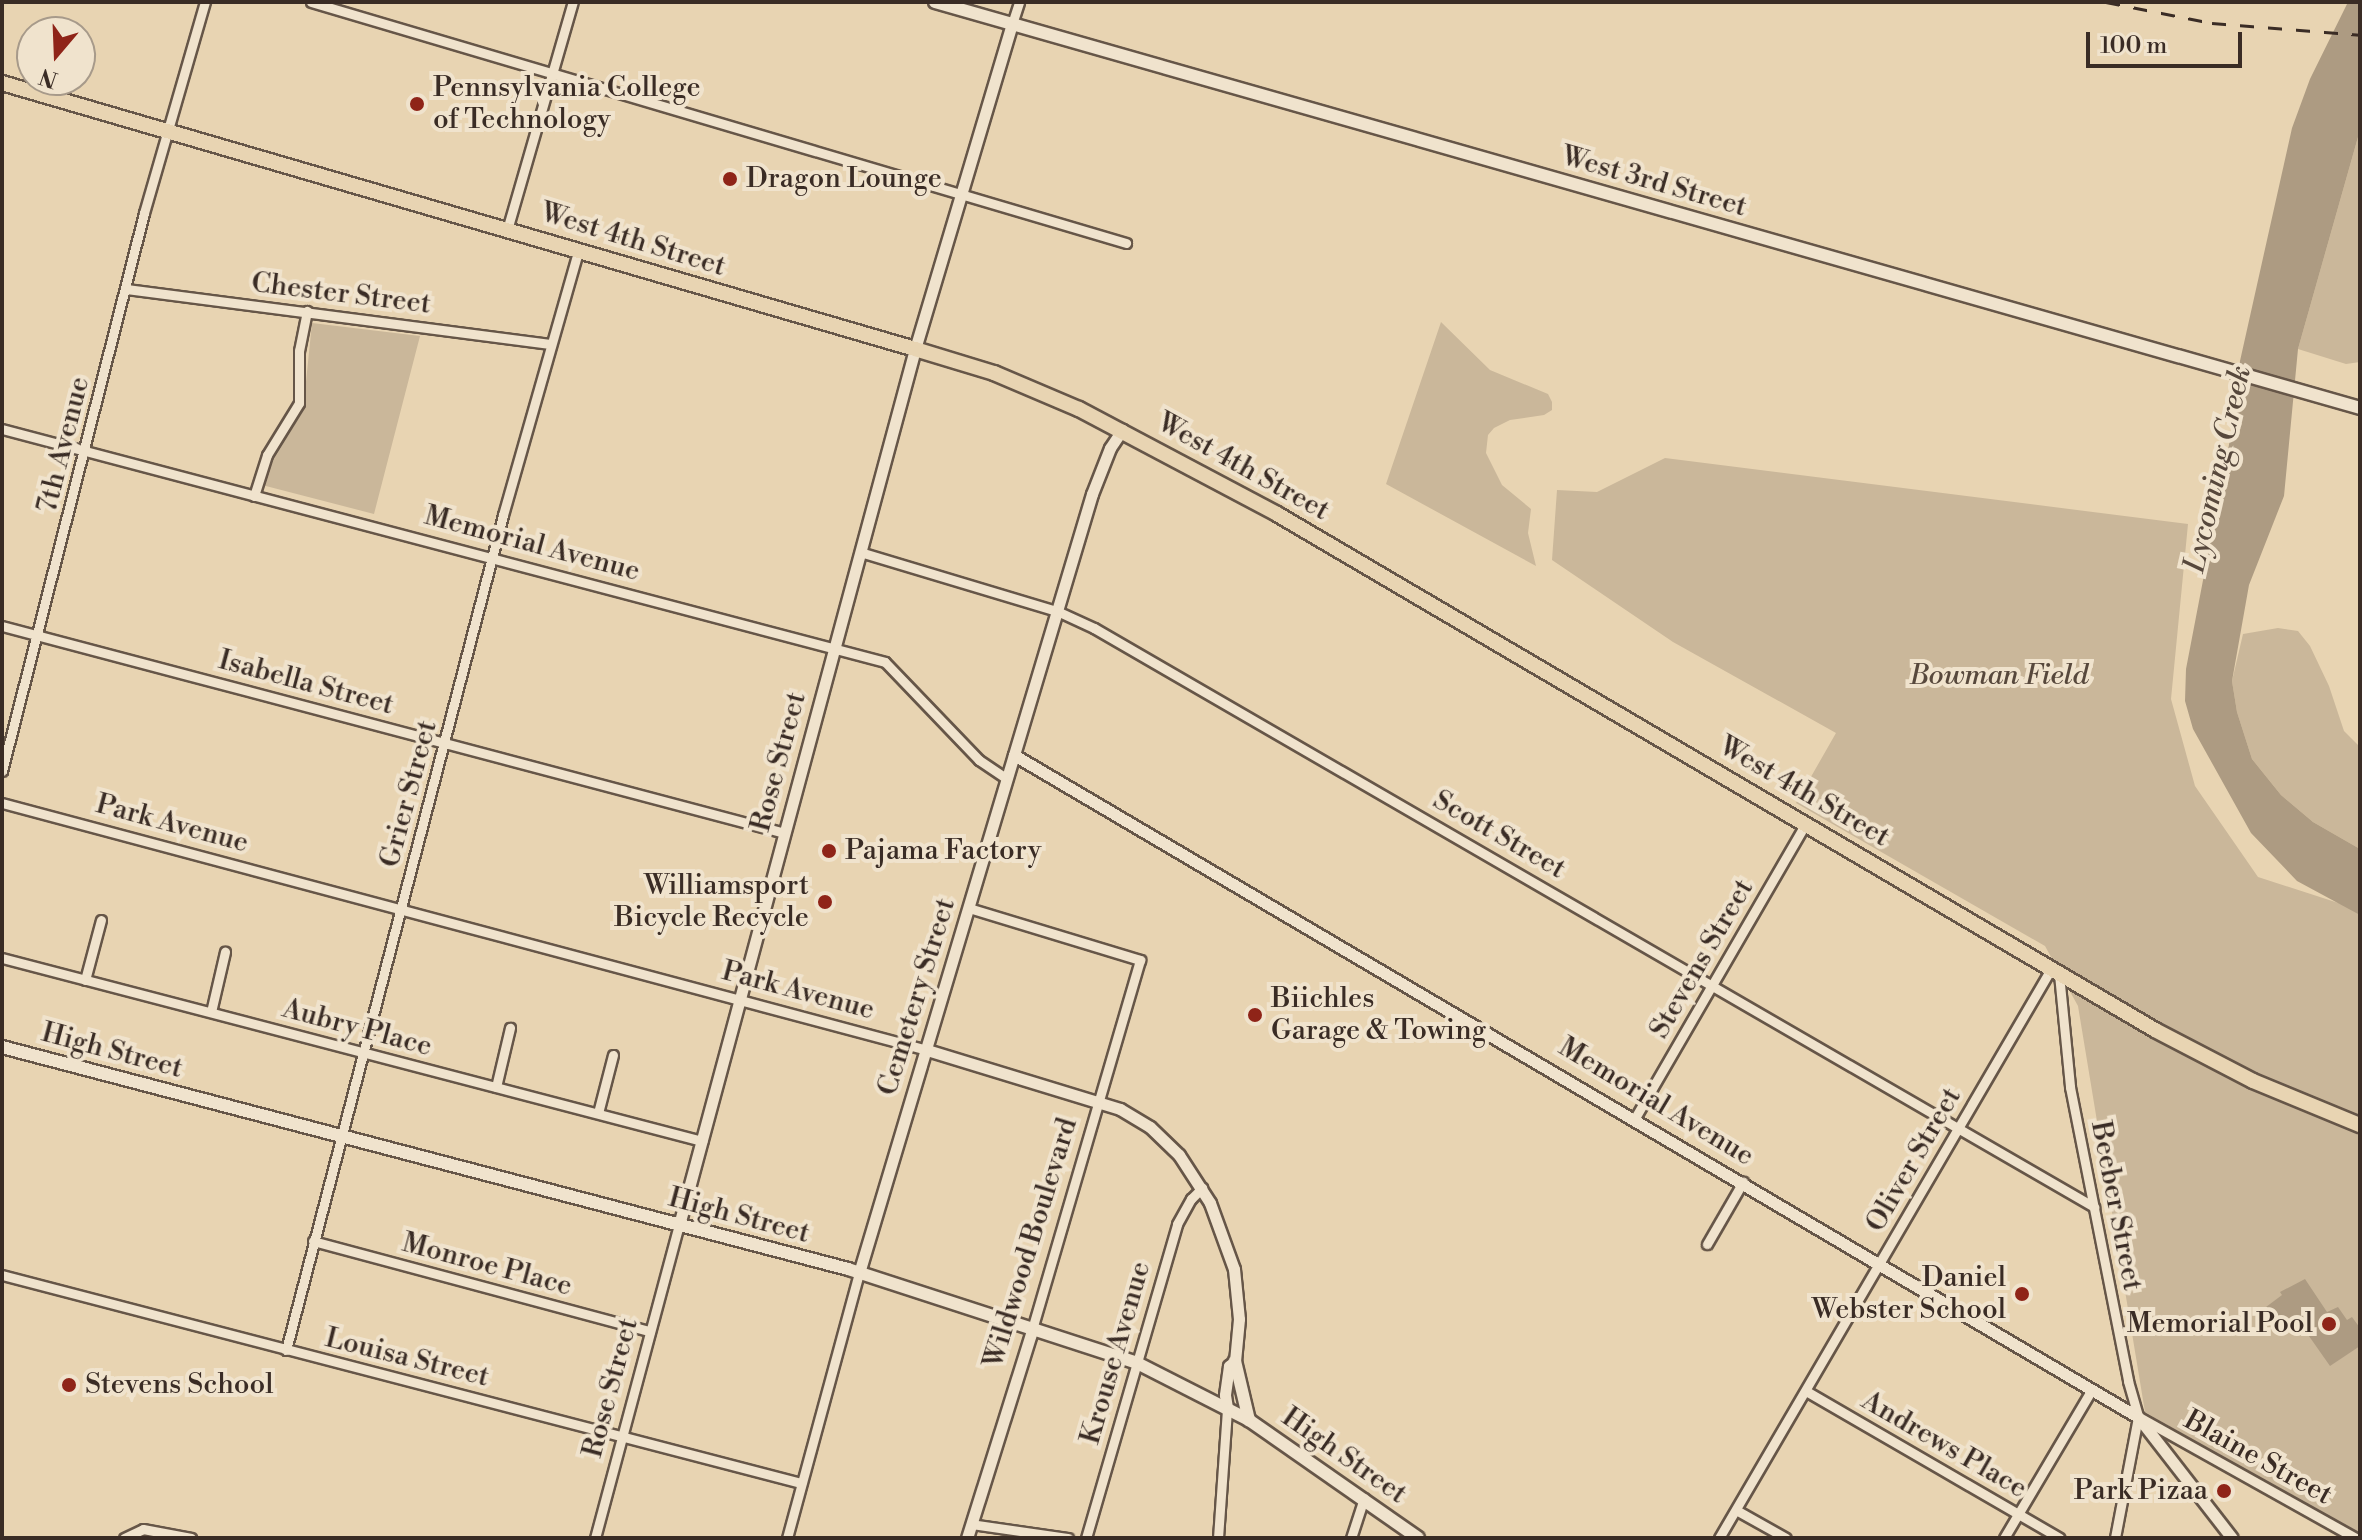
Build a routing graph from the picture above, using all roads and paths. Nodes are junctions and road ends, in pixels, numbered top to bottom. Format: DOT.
graph roads {
  1 [pos="205,2"];
  2 [pos="311,2"];
  3 [pos="573,2"];
  4 [pos="935,2"];
  5 [pos="1019,2"];
  6 [pos="1012,24"];
  7 [pos="552,72"];
  8 [pos="2,83"];
  9 [pos="169,131"];
  10 [pos="962,193"];
  11 [pos="507,230"];
  12 [pos="1126,243"];
  13 [pos="578,251"];
  14 [pos="127,289"];
  15 [pos="307,311"];
  16 [pos="549,344"];
  17 [pos="915,349"];
  18 [pos="2360,408"];
  19 [pos="2,429"];
  20 [pos="1122,430"];
  21 [pos="85,451"];
  22 [pos="254,496"];
  23 [pos="860,552"];
  24 [pos="493,559"];
  25 [pos="1057,611"];
  26 [pos="2,626"];
  27 [pos="38,635"];
  28 [pos="834,649"];
  29 [pos="445,743"];
  30 [pos="1014,755"];
  31 [pos="2,771"];
  32 [pos="1007,779"];
  33 [pos="2,803"];
  34 [pos="1806,823"];
  35 [pos="785,833"];
  36 [pos="969,908"];
  37 [pos="402,910"];
  38 [pos="101,920"];
  39 [pos="225,955"];
  40 [pos="2,958"];
  41 [pos="2055,972"];
  42 [pos="85,980"];
  43 [pos="1712,985"];
  44 [pos="740,1000"];
  45 [pos="211,1012"];
  46 [pos="510,1028"];
  47 [pos="2,1047"];
  48 [pos="927,1050"];
  49 [pos="362,1052"];
  50 [pos="613,1055"];
  51 [pos="496,1087"];
  52 [pos="1098,1101"];
  53 [pos="598,1113"];
  54 [pos="1635,1118"];
  55 [pos="2360,1125"];
  56 [pos="1958,1129"];
  57 [pos="340,1135"];
  58 [pos="702,1141"];
  59 [pos="1743,1182"];
  60 [pos="1202,1188"];
  61 [pos="2094,1207"];
  62 [pos="679,1225"];
  63 [pos="313,1241"];
  64 [pos="1707,1244"];
  65 [pos="1879,1264"];
  66 [pos="859,1273"];
  67 [pos="2,1275"];
  68 [pos="1033,1327"];
  69 [pos="650,1331"];
  70 [pos="286,1350"];
  71 [pos="1235,1361"];
  72 [pos="1137,1363"];
  73 [pos="2092,1389"];
  74 [pos="1806,1391"];
  75 [pos="1227,1408"];
  76 [pos="2138,1417"];
  77 [pos="1249,1420"];
  78 [pos="623,1437"];
  79 [pos="801,1483"];
  80 [pos="1364,1498"];
  81 [pos="1736,1510"];
  82 [pos="2018,1514"];
  83 [pos="971,1524"];
  84 [pos="124,1538"];
  85 [pos="191,1538"];
  86 [pos="595,1538"];
  87 [pos="787,1538"];
  88 [pos="967,1538"];
  89 [pos="1068,1538"];
  90 [pos="1086,1538"];
  91 [pos="1218,1538"];
  92 [pos="1351,1538"];
  93 [pos="1418,1538"];
  94 [pos="1719,1538"];
  95 [pos="1786,1538"];
  96 [pos="2004,1538"];
  97 [pos="2060,1538"];
  98 [pos="2115,1538"];
  99 [pos="2232,1538"];
  100 [pos="2356,1538"];
  1 -- 9 [label="street, 7th Avenue"];
  2 -- 7 [label="street"];
  3 -- 7 [label="street"];
  4 -- 6 [label="main road, West 3rd Street"];
  5 -- 6 [label="street, Rose Street"];
  6 -- 10 [label="street, Rose Street"];
  6 -- 18 [label="main road, West 3rd Street"];
  7 -- 10 [label="street"];
  7 -- 11 [label="street"];
  8 -- 9 [label="main road, West 4th Street"];
  9 -- 11 [label="main road, West 4th Street"];
  9 -- 14 [label="street, 7th Avenue"];
  10 -- 12 [label="street"];
  10 -- 17 [label="street, Rose Street"];
  11 -- 13 [label="main road, West 4th Street"];
  13 -- 16 [label="street, Grier Street"];
  13 -- 17 [label="main road, West 4th Street"];
  14 -- 15 [label="street, Chester Street"];
  14 -- 21 [label="street, 7th Avenue"];
  15 -- 16 [label="street, Chester Street"];
  15 -- 22 [label="street"];
  16 -- 24 [label="street, Grier Street"];
  17 -- 20 [label="main road, West 4th Street"];
  17 -- 23 [label="street, Rose Street"];
  19 -- 21 [label="street, Memorial Avenue"];
  20 -- 25 [label="street, Cemetery Street"];
  20 -- 34 [label="main road, West 4th Street"];
  21 -- 22 [label="street, Memorial Avenue"];
  21 -- 27 [label="street, 7th Avenue"];
  22 -- 24 [label="street, Memorial Avenue"];
  23 -- 25 [label="street, Scott Street"];
  23 -- 28 [label="street, Rose Street"];
  24 -- 28 [label="street, Memorial Avenue"];
  24 -- 29 [label="street, Grier Street"];
  25 -- 30 [label="street, Cemetery Street"];
  25 -- 43 [label="street, Scott Street"];
  26 -- 27 [label="street, Isabella Street"];
  27 -- 29 [label="street, Isabella Street"];
  27 -- 31 [label="street, 7th Avenue"];
  28 -- 32 [label="street, Memorial Avenue"];
  28 -- 35 [label="street, Rose Street"];
  29 -- 35 [label="street, Isabella Street"];
  29 -- 37 [label="street, Grier Street"];
  30 -- 32 [label="street, Cemetery Street"];
  30 -- 54 [label="street, Memorial Avenue"];
  32 -- 36 [label="street, Cemetery Street"];
  33 -- 37 [label="street, Park Avenue"];
  34 -- 41 [label="main road, West 4th Street"];
  34 -- 43 [label="street, Stevens Street"];
  35 -- 44 [label="street, Rose Street"];
  36 -- 48 [label="street, Cemetery Street"];
  36 -- 52 [label="street, Wildwood Boulevard"];
  37 -- 44 [label="street, Park Avenue"];
  37 -- 49 [label="street, Grier Street"];
  38 -- 42 [label="street"];
  39 -- 45 [label="street"];
  40 -- 42 [label="street, Aubry Place"];
  41 -- 55 [label="main road, West 4th Street"];
  41 -- 56 [label="street, Oliver Street"];
  41 -- 61 [label="street, Beeber Street"];
  42 -- 45 [label="street, Aubry Place"];
  43 -- 54 [label="street, Stevens Street"];
  43 -- 56 [label="street, Scott Street"];
  44 -- 48 [label="street, Park Avenue"];
  44 -- 58 [label="street, Rose Street"];
  45 -- 49 [label="street, Aubry Place"];
  46 -- 51 [label="street"];
  47 -- 57 [label="main road, High Street"];
  48 -- 52 [label="street, Park Avenue"];
  48 -- 66 [label="street, Cemetery Street"];
  49 -- 51 [label="street, Aubry Place"];
  49 -- 57 [label="street, Grier Street"];
  50 -- 53 [label="street"];
  51 -- 53 [label="street, Aubry Place"];
  52 -- 60 [label="street, Park Avenue"];
  52 -- 68 [label="street, Wildwood Boulevard"];
  53 -- 58 [label="street, Aubry Place"];
  54 -- 59 [label="street, Memorial Avenue"];
  56 -- 61 [label="street, Scott Street"];
  56 -- 65 [label="street, Oliver Street"];
  57 -- 62 [label="main road, High Street"];
  57 -- 63 [label="street, Grier Street"];
  58 -- 62 [label="street, Rose Street"];
  59 -- 64 [label="street"];
  59 -- 65 [label="street, Memorial Avenue"];
  60 -- 71 [label="street, Park Avenue"];
  60 -- 72 [label="street, Krouse Avenue"];
  61 -- 76 [label="street, Beeber Street"];
  62 -- 66 [label="main road, High Street"];
  62 -- 69 [label="street, Rose Street"];
  63 -- 69 [label="street, Monroe Place"];
  63 -- 70 [label="street, Grier Street"];
  65 -- 73 [label="street, Memorial Avenue"];
  65 -- 74 [label="street, Oliver Street"];
  66 -- 68 [label="main road, High Street"];
  66 -- 79 [label="street, Cemetery Street"];
  67 -- 70 [label="street, Louisa Street"];
  68 -- 72 [label="main road, High Street"];
  68 -- 83 [label="street, Wildwood Boulevard"];
  69 -- 78 [label="street, Rose Street"];
  70 -- 78 [label="street, Louisa Street"];
  71 -- 75 [label="street, Park Avenue"];
  71 -- 77 [label="main road"];
  72 -- 75 [label="main road, High Street"];
  72 -- 90 [label="street, Krouse Avenue"];
  73 -- 76 [label="street, Memorial Avenue"];
  73 -- 82 [label="street"];
  74 -- 81 [label="street, Oliver Street"];
  74 -- 82 [label="street, Andrews Place"];
  75 -- 77 [label="main road, High Street"];
  75 -- 91 [label="street, Park Avenue"];
  76 -- 98 [label="street, Beeber Street"];
  76 -- 99 [label="street, Memorial Avenue"];
  76 -- 100 [label="street, Blaine Street"];
  77 -- 80 [label="main road, High Street"];
  78 -- 79 [label="street, Louisa Street"];
  78 -- 86 [label="street, Rose Street"];
  79 -- 87 [label="street, Cemetery Street"];
  80 -- 92 [label="street"];
  80 -- 93 [label="main road, High Street"];
  81 -- 94 [label="street, Oliver Street"];
  81 -- 95 [label="street"];
  82 -- 96 [label="street"];
  82 -- 97 [label="street, Andrews Place"];
  83 -- 88 [label="street, Wildwood Boulevard"];
  83 -- 89 [label="street"];
  84 -- 85 [label="street"];
}
